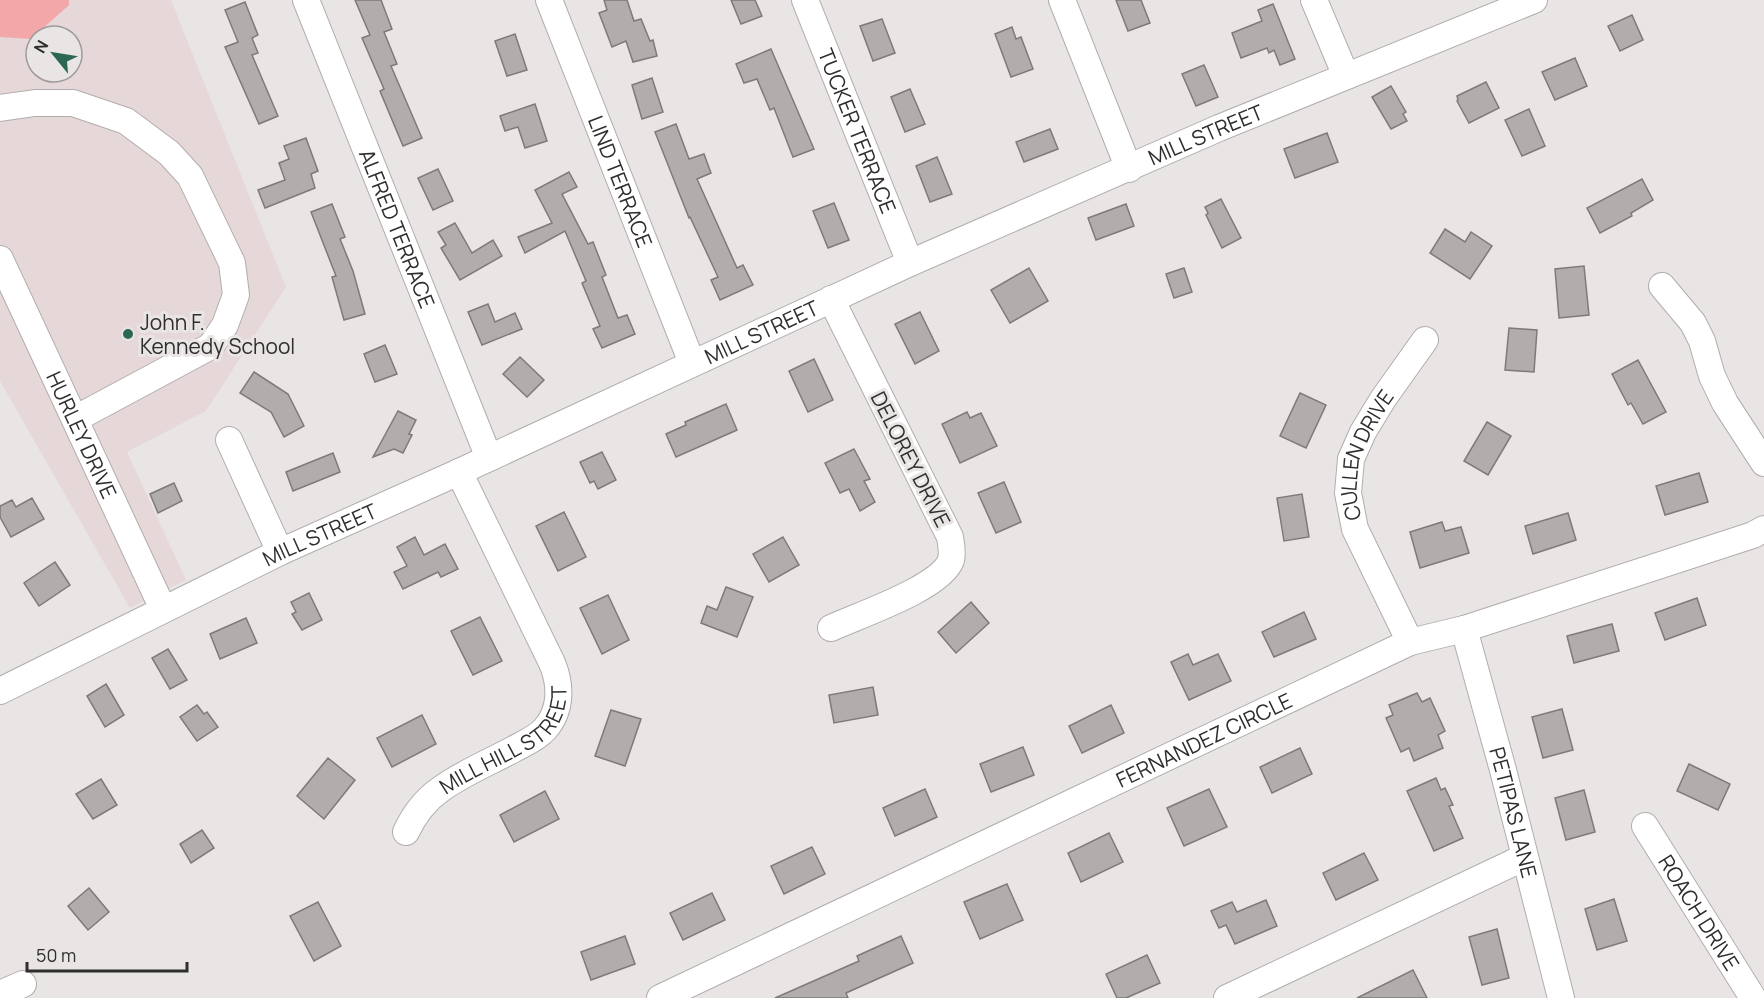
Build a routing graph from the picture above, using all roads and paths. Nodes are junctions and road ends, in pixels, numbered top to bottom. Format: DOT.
graph roads {
  1 [pos="306,0"];
  2 [pos="549,0"];
  3 [pos="804,0"];
  4 [pos="1062,0"];
  5 [pos="1314,0"];
  6 [pos="1534,0"];
  7 [pos="1346,76"];
  8 [pos="0,108"];
  9 [pos="1129,168"];
  10 [pos="0,259"];
  11 [pos="910,263"];
  12 [pos="1662,286"];
  13 [pos="831,299"];
  14 [pos="1425,340"];
  15 [pos="692,363"];
  16 [pos="75,419"];
  17 [pos="229,440"];
  18 [pos="489,458"];
  19 [pos="1764,463"];
  20 [pos="459,472"];
  21 [pos="1764,530"];
  22 [pos="280,552"];
  23 [pos="163,609"];
  24 [pos="831,627"];
  25 [pos="1464,629"];
  26 [pos="1410,642"];
  27 [pos="0,691"];
  28 [pos="1644,826"];
  29 [pos="406,832"];
  30 [pos="1525,857"];
  31 [pos="660,998"];
  32 [pos="1227,998"];
  33 [pos="1561,998"];
  34 [pos="1753,998"];
  1 -- 18 [label="street, ALFRED TERRACE"];
  2 -- 15 [label="street, LIND TERRACE"];
  3 -- 11 [label="street, TUCKER TERRACE"];
  4 -- 9 [label="street"];
  5 -- 7 [label="street"];
  6 -- 7 [label="street, MILL STREET"];
  7 -- 9 [label="street, MILL STREET"];
  8 -- 16 [label="street"];
  9 -- 11 [label="street, MILL STREET"];
  10 -- 16 [label="street, HURLEY DRIVE"];
  11 -- 13 [label="street, MILL STREET"];
  12 -- 19 [label="street"];
  13 -- 15 [label="street, MILL STREET"];
  13 -- 24 [label="street, DELOREY DRIVE"];
  14 -- 26 [label="street, CULLEN DRIVE"];
  15 -- 18 [label="street, MILL STREET"];
  16 -- 23 [label="street, HURLEY DRIVE"];
  17 -- 22 [label="street"];
  18 -- 20 [label="street, MILL STREET"];
  20 -- 22 [label="street, MILL STREET"];
  20 -- 29 [label="street, MILL HILL STREET"];
  21 -- 25 [label="street, FERNANDEZ CIRCLE"];
  22 -- 23 [label="street, MILL STREET"];
  23 -- 27 [label="street, MILL STREET"];
  25 -- 26 [label="street, FERNANDEZ CIRCLE"];
  25 -- 30 [label="street, PETIPAS LANE"];
  26 -- 31 [label="street, FERNANDEZ CIRCLE"];
  28 -- 34 [label="street, ROACH DRIVE"];
  30 -- 32 [label="street"];
  30 -- 33 [label="street, PETIPAS LANE"];
}
